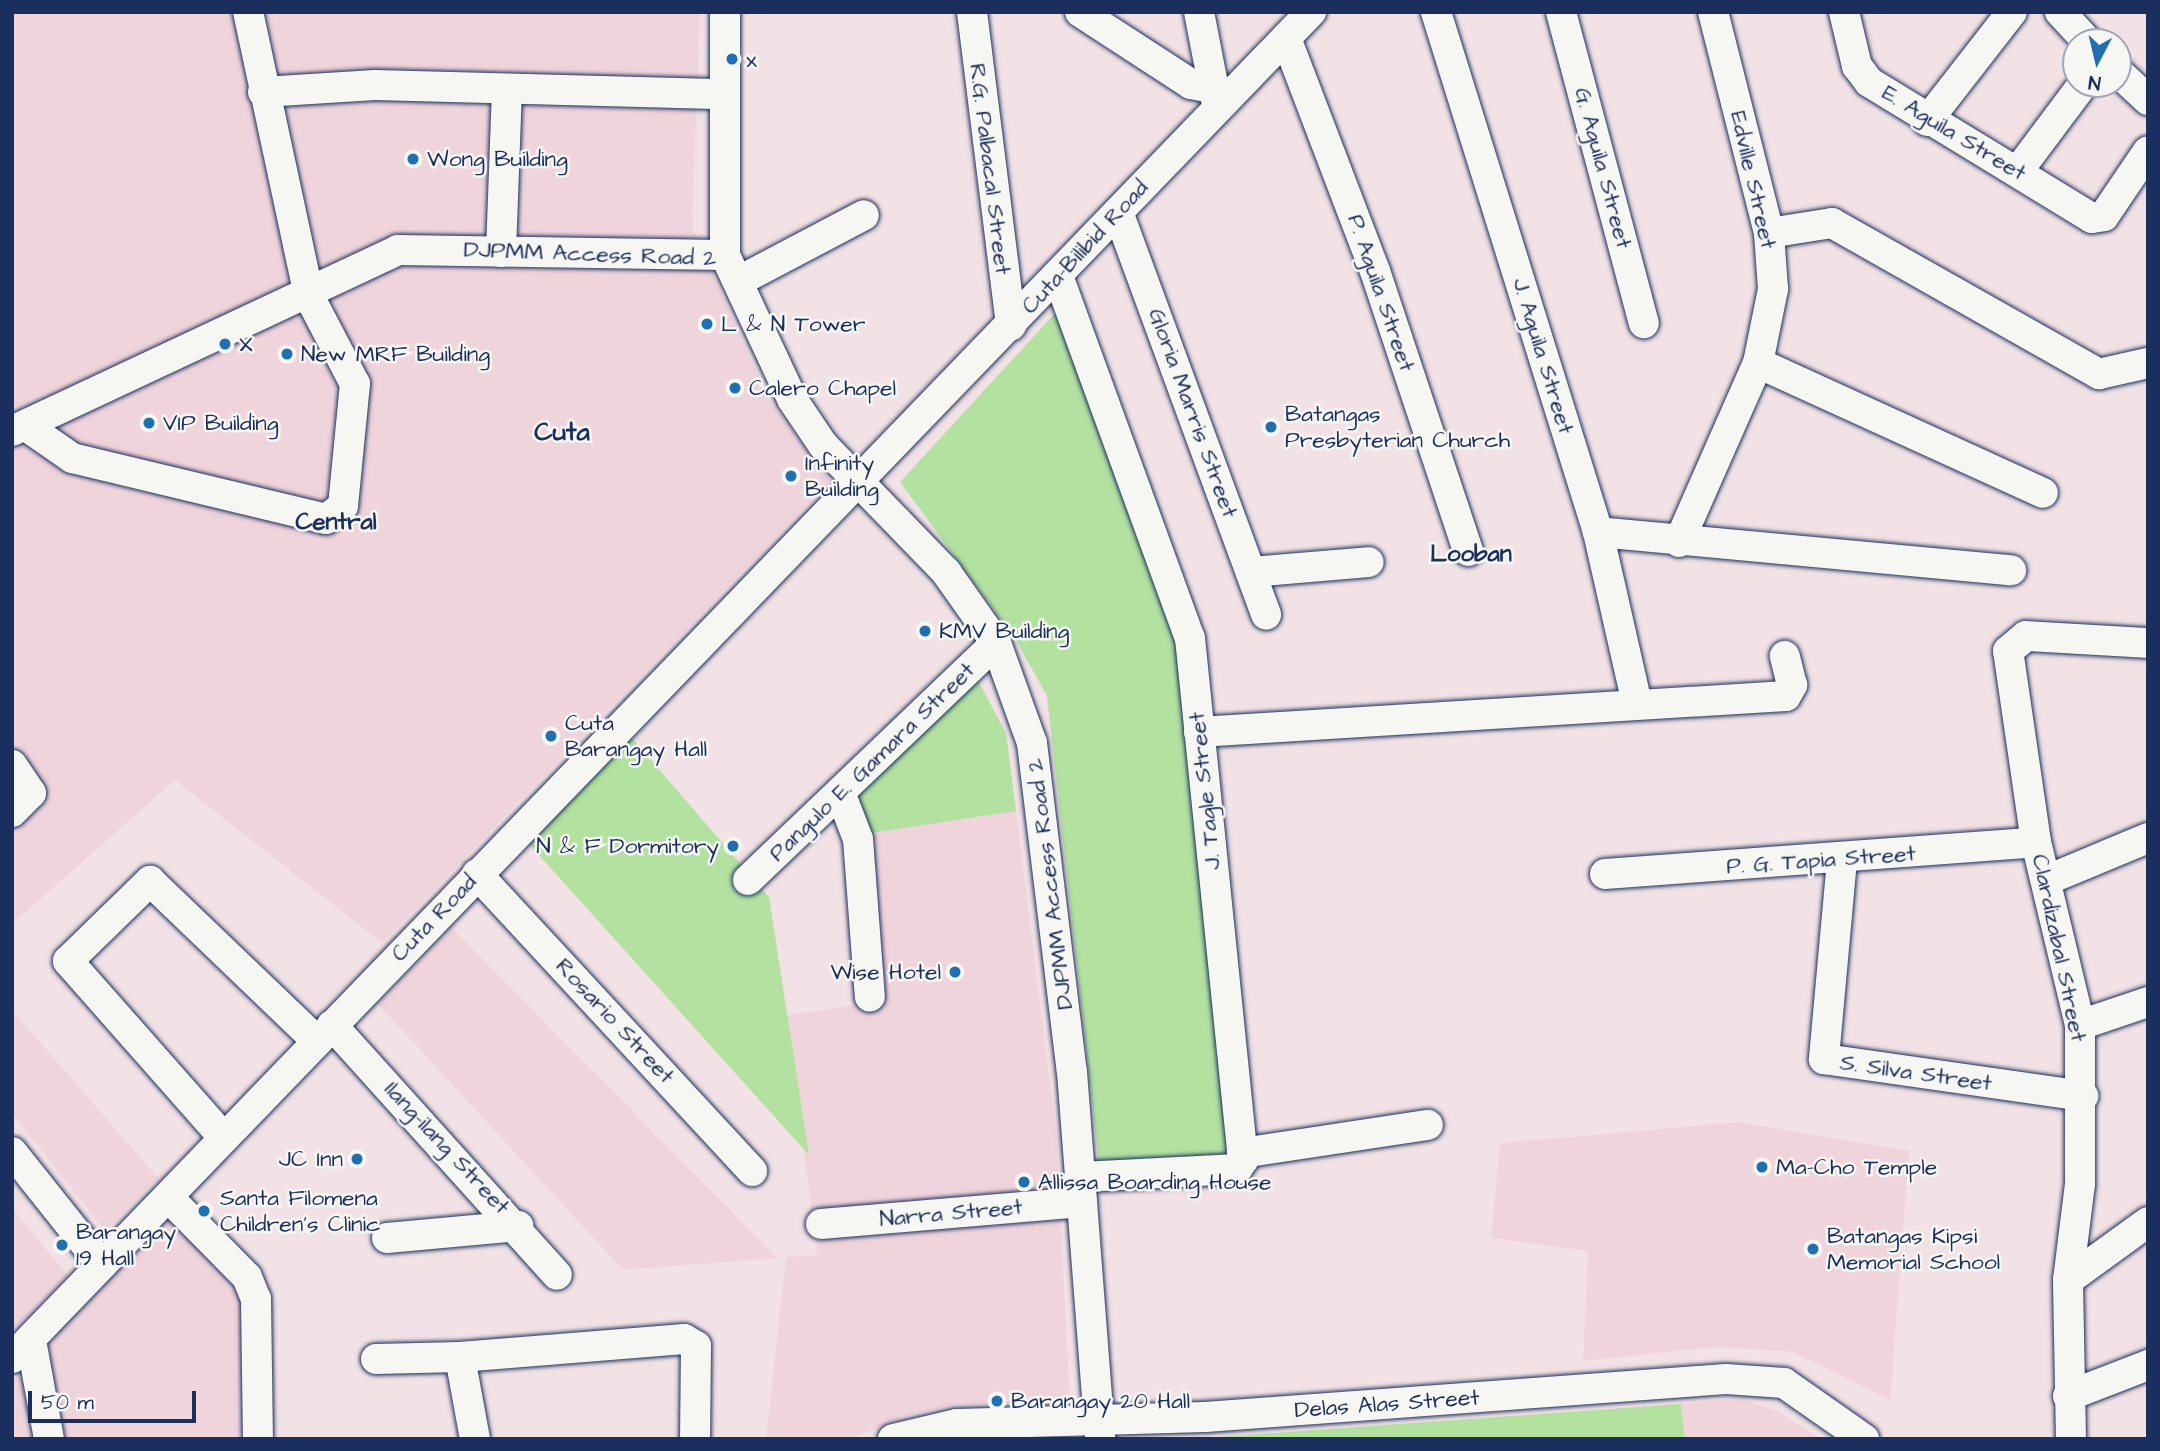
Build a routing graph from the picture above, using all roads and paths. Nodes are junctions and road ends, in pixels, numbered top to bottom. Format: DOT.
graph roads {
  1 [pos="248,12"];
  2 [pos="725,12"];
  3 [pos="972,12"];
  4 [pos="1080,12"];
  5 [pos="1199,12"];
  6 [pos="1311,12"];
  7 [pos="1436,12"];
  8 [pos="1561,12"];
  9 [pos="1713,12"];
  10 [pos="1844,12"];
  11 [pos="2012,12"];
  12 [pos="2060,12"];
  13 [pos="2075,28"];
  14 [pos="1286,38"];
  15 [pos="2132,85"];
  16 [pos="507,89"];
  17 [pos="262,92"];
  18 [pos="725,93"];
  19 [pos="1215,97"];
  20 [pos="2073,98"];
  21 [pos="2148,100"];
  22 [pos="1927,121"];
  23 [pos="2148,151"];
  24 [pos="2018,171"];
  25 [pos="1118,212"];
  26 [pos="864,215"];
  27 [pos="1769,233"];
  28 [pos="501,252"];
  29 [pos="732,268"];
  30 [pos="1058,276"];
  31 [pos="309,296"];
  32 [pos="1644,323"];
  33 [pos="1011,326"];
  34 [pos="1758,363"];
  35 [pos="2148,363"];
  36 [pos="19,429"];
  37 [pos="859,482"];
  38 [pos="2043,493"];
  39 [pos="1598,532"];
  40 [pos="1679,542"];
  41 [pos="1468,551"];
  42 [pos="1369,562"];
  43 [pos="2011,570"];
  44 [pos="1251,572"];
  45 [pos="1266,615"];
  46 [pos="996,643"];
  47 [pos="2148,643"];
  48 [pos="1785,656"];
  49 [pos="1637,703"];
  50 [pos="1199,732"];
  51 [pos="12,765"];
  52 [pos="841,795"];
  53 [pos="12,812"];
  54 [pos="2148,838"];
  55 [pos="2036,842"];
  56 [pos="1842,860"];
  57 [pos="477,874"];
  58 [pos="1605,874"];
  59 [pos="748,880"];
  60 [pos="2047,880"];
  61 [pos="870,997"];
  62 [pos="2148,1002"];
  63 [pos="2080,1025"];
  64 [pos="324,1033"];
  65 [pos="2083,1096"];
  66 [pos="1428,1125"];
  67 [pos="224,1138"];
  68 [pos="12,1152"];
  69 [pos="1242,1153"];
  70 [pos="752,1171"];
  71 [pos="1081,1189"];
  72 [pos="168,1197"];
  73 [pos="2148,1222"];
  74 [pos="821,1224"];
  75 [pos="518,1226"];
  76 [pos="387,1238"];
  77 [pos="102,1265"];
  78 [pos="557,1275"];
  79 [pos="2068,1280"];
  80 [pos="22,1349"];
  81 [pos="460,1357"];
  82 [pos="376,1359"];
  83 [pos="2148,1365"];
  84 [pos="2068,1395"];
  85 [pos="1099,1430"];
  86 [pos="49,1439"];
  87 [pos="258,1439"];
  88 [pos="475,1439"];
  89 [pos="695,1439"];
  90 [pos="893,1439"];
  91 [pos="1864,1439"];
  92 [pos="2071,1439"];
  1 -- 17 [label="street"];
  2 -- 18 [label="street"];
  3 -- 33 [label="street, R.G. Palbacal Street"];
  4 -- 19 [label="street"];
  5 -- 19 [label="street"];
  6 -- 14 [label="street, Cuta-Bilibid Road"];
  7 -- 39 [label="street, J. Aguila Street"];
  8 -- 32 [label="street, G. Aguila Street"];
  9 -- 27 [label="street, Edville Street"];
  10 -- 22 [label="street, E. Aguila Street"];
  11 -- 22 [label="street"];
  12 -- 13 [label="street"];
  14 -- 19 [label="street, Cuta-Bilibid Road"];
  14 -- 41 [label="street, P. Aguila Street"];
  15 -- 21 [label="street"];
  16 -- 17 [label="street"];
  16 -- 18 [label="street"];
  16 -- 28 [label="street"];
  17 -- 31 [label="street"];
  18 -- 29 [label="street"];
  19 -- 25 [label="street, Cuta-Bilibid Road"];
  20 -- 24 [label="street"];
  22 -- 24 [label="street, E. Aguila Street"];
  23 -- 24 [label="street, E. Aguila Street"];
  25 -- 30 [label="street, Cuta-Bilibid Road"];
  25 -- 44 [label="street, Gloria Marris Street"];
  26 -- 29 [label="street"];
  27 -- 34 [label="street, Edville Street"];
  27 -- 35 [label="street"];
  28 -- 29 [label="street, DJPMM Access Road 2"];
  28 -- 31 [label="street, DJPMM Access Road 2"];
  29 -- 37 [label="street, DJPMM Access Road 2"];
  30 -- 33 [label="street, Cuta-Bilibid Road"];
  30 -- 50 [label="street, J. Tagle Street"];
  31 -- 36 [label="street, DJPMM Access Road 2"];
  31 -- 36 [label="street"];
  33 -- 37 [label="street, Cuta-Bilibid Road"];
  34 -- 38 [label="street"];
  34 -- 40 [label="street, Edville Street"];
  37 -- 46 [label="street, DJPMM Access Road 2"];
  37 -- 57 [label="street, Cuta Road"];
  39 -- 40 [label="street"];
  39 -- 49 [label="street, J. Aguila Street"];
  40 -- 43 [label="street"];
  42 -- 44 [label="street"];
  44 -- 45 [label="street, Gloria Marris Street"];
  46 -- 52 [label="street, Pangulo E. Gamara Street"];
  46 -- 71 [label="street, DJPMM Access Road 2"];
  47 -- 55 [label="street, Clardizabal Street"];
  48 -- 49 [label="street"];
  49 -- 50 [label="street"];
  50 -- 69 [label="street, J. Tagle Street"];
  51 -- 53 [label="street"];
  52 -- 59 [label="street, Pangulo E. Gamara Street"];
  52 -- 61 [label="street"];
  54 -- 60 [label="street"];
  55 -- 56 [label="street, P. G. Tapia Street"];
  55 -- 60 [label="street, Clardizabal Street"];
  56 -- 58 [label="street, P. G. Tapia Street"];
  56 -- 65 [label="street, S. Silva Street"];
  57 -- 64 [label="street, Cuta Road"];
  57 -- 70 [label="street, Rosario Street"];
  60 -- 63 [label="street, Clardizabal Street"];
  62 -- 63 [label="street"];
  63 -- 65 [label="street, Clardizabal Street"];
  64 -- 67 [label="street, Cuta Road"];
  64 -- 67 [label="street, Ilang-ilang Street"];
  64 -- 75 [label="street, Ilang-ilang Street"];
  65 -- 79 [label="street, Clardizabal Street"];
  66 -- 69 [label="street"];
  67 -- 72 [label="street, Cuta Road"];
  68 -- 77 [label="street"];
  69 -- 71 [label="street"];
  71 -- 74 [label="street, Narra Street"];
  71 -- 85 [label="street, DJPMM Access Road 2"];
  72 -- 77 [label="street, Cuta Road"];
  72 -- 87 [label="street"];
  73 -- 79 [label="street"];
  75 -- 76 [label="street"];
  75 -- 78 [label="street, Ilang-ilang Street"];
  77 -- 80 [label="street, Cuta Road"];
  79 -- 84 [label="street, Clardizabal Street"];
  80 -- 86 [label="street"];
  81 -- 82 [label="street"];
  81 -- 88 [label="street"];
  81 -- 89 [label="street"];
  83 -- 84 [label="street"];
  84 -- 92 [label="street, Clardizabal Street"];
  85 -- 90 [label="street, Delas Alas Street"];
  85 -- 91 [label="street, Delas Alas Street"];
}
